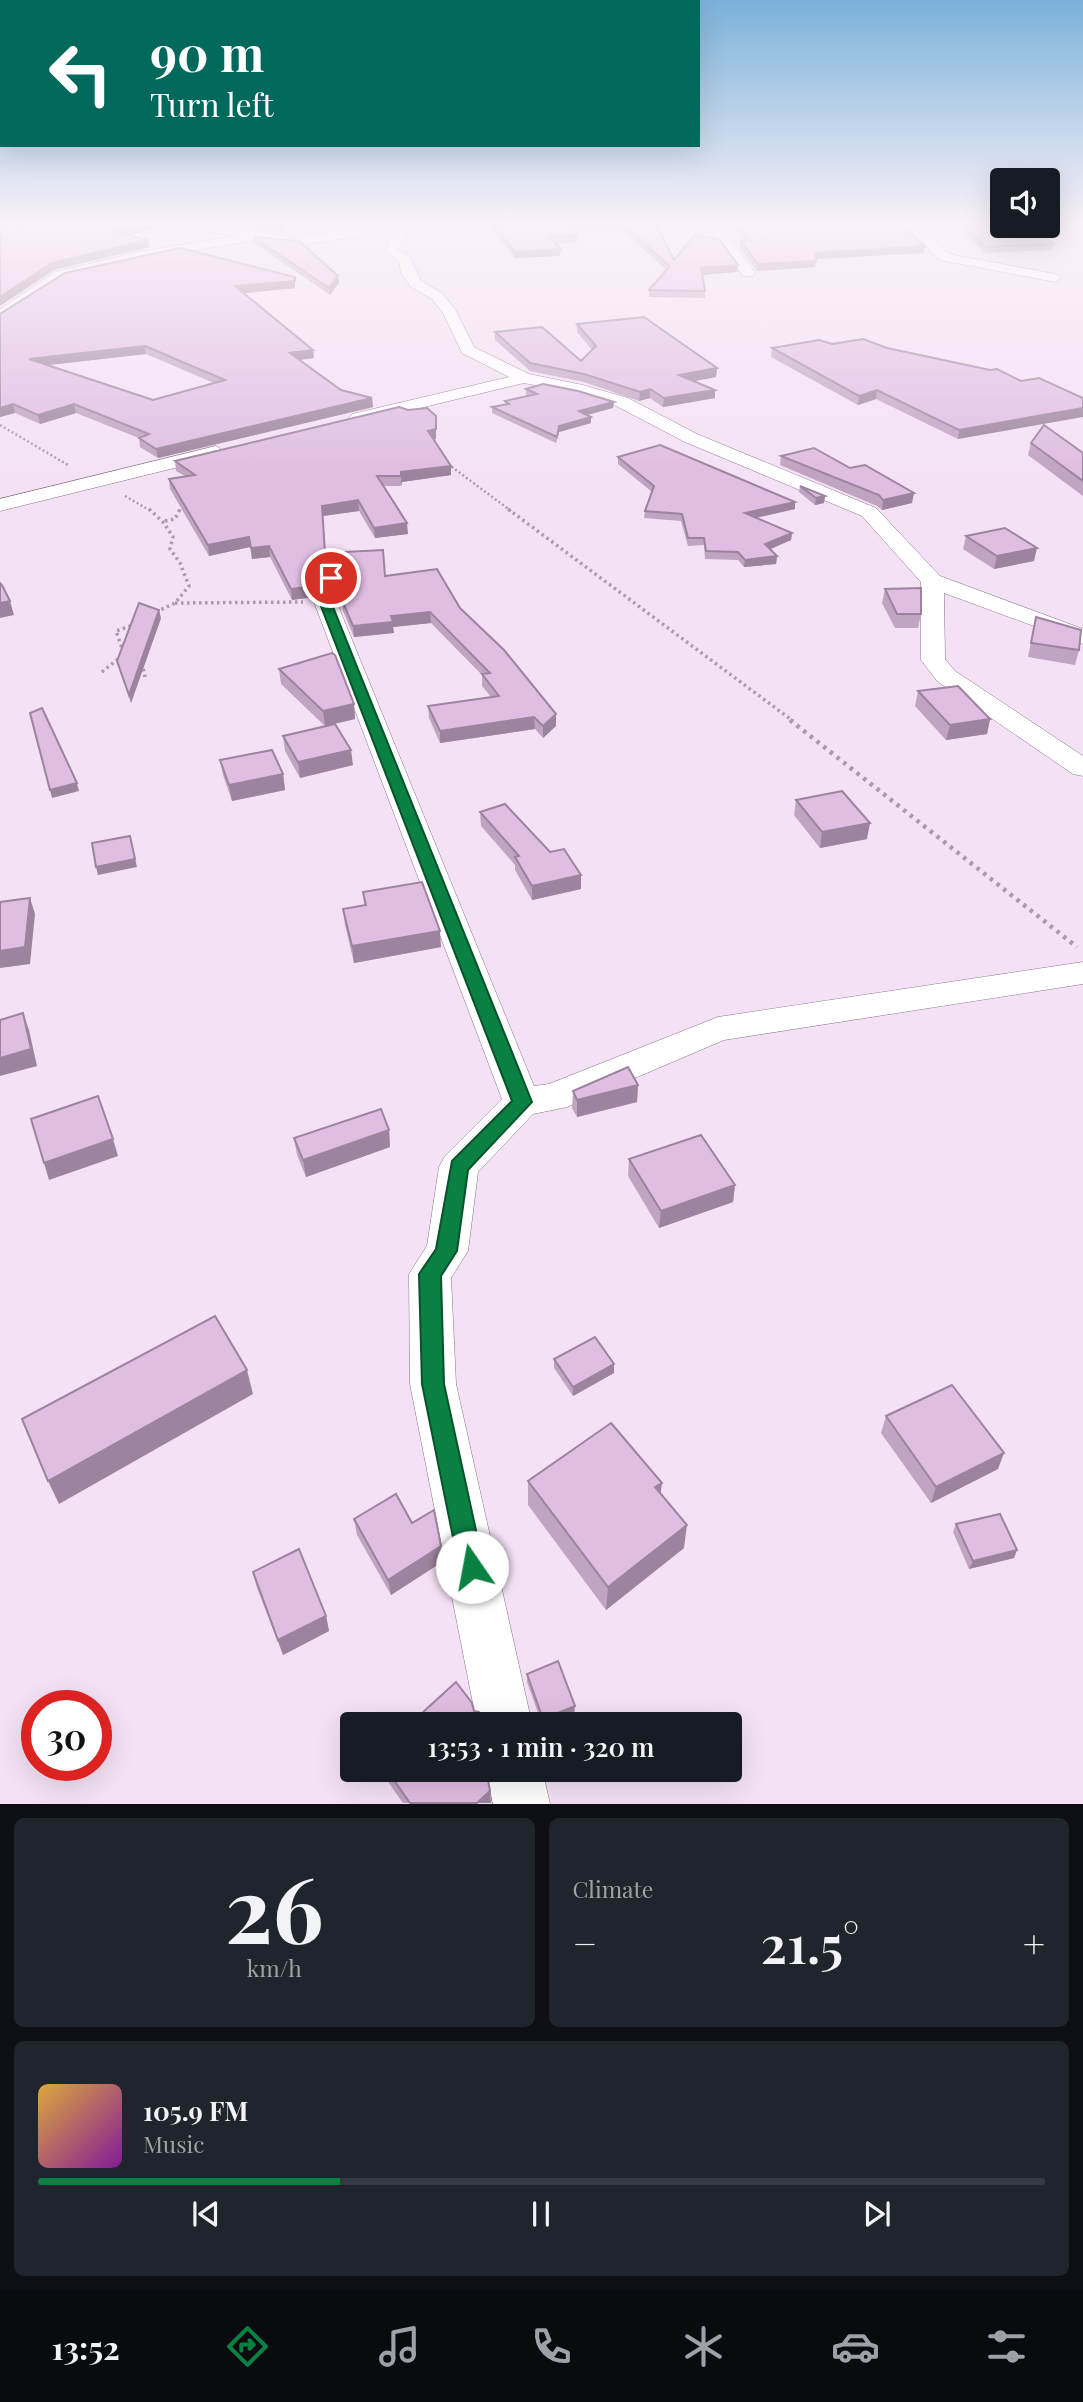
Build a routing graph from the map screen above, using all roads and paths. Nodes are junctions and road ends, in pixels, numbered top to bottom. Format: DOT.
graph roads {
  1 [pos="445,306"];
  2 [pos="468,350"];
  3 [pos="523,377"];
  4 [pos="486,387"];
  5 [pos="336,423"];
  6 [pos="0,425"];
  7 [pos="229,449"];
  8 [pos="445,462"];
  9 [pos="95,482"];
  10 [pos="0,505"];
  11 [pos="195,506"];
  12 [pos="165,521"];
  13 [pos="932,581"];
  14 [pos="328,590"];
  15 [pos="175,603"];
  16 [pos="153,614"];
  17 [pos="135,624"];
  18 [pos="1083,637"];
  19 [pos="124,654"];
  20 [pos="102,672"];
  21 [pos="145,677"];
  22 [pos="1083,768"];
  23 [pos="1083,951"];
  24 [pos="1083,973"];
  25 [pos="522,1102"];
  26 [pos="502,1712"];
  27 [pos="517,1782"];
  28 [pos="522,1804"];
  1 -- 2 [label="street"];
  2 -- 3 [label="street"];
  2 -- 4 [label="street"];
  3 -- 4 [label="street"];
  3 -- 13 [label="street"];
  4 -- 5 [label="street"];
  6 -- 9 [label="path"];
  7 -- 9 [label="street"];
  8 -- 23 [label="path"];
  9 -- 10 [label="street"];
  9 -- 12 [label="path"];
  11 -- 12 [label="path"];
  12 -- 15 [label="path"];
  13 -- 18 [label="street"];
  13 -- 22 [label="street"];
  14 -- 15 [label="path"];
  14 -- 25 [label="street"];
  15 -- 16 [label="path"];
  17 -- 19 [label="path"];
  19 -- 20 [label="path"];
  19 -- 21 [label="path"];
  24 -- 25 [label="street"];
  25 -- 26 [label="street"];
  27 -- 28 [label="street"];
}
